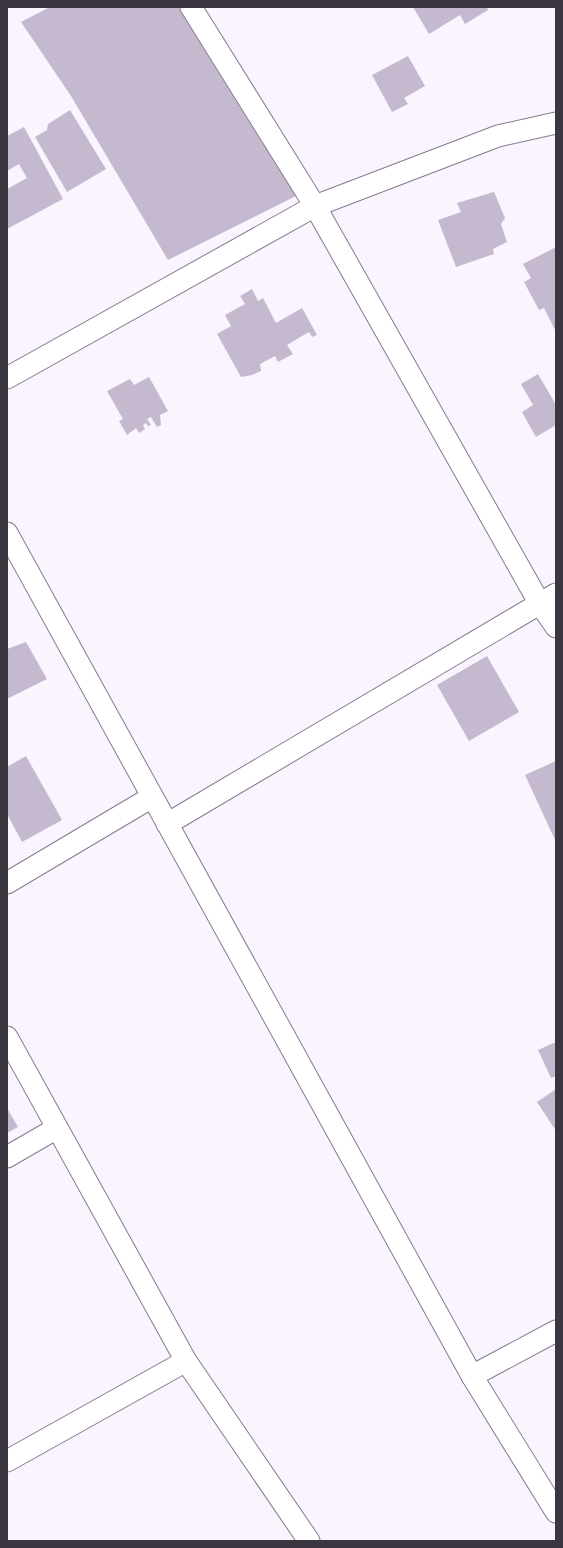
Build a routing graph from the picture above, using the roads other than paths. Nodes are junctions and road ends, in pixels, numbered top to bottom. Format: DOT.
graph roads {
  1 [pos="191,7"];
  2 [pos="556,123"];
  3 [pos="315,206"];
  4 [pos="7,378"];
  5 [pos="7,533"];
  6 [pos="548,599"];
  7 [pos="556,627"];
  8 [pos="152,797"];
  9 [pos="167,824"];
  10 [pos="7,884"];
  11 [pos="7,1037"];
  12 [pos="57,1128"];
  13 [pos="7,1157"];
  14 [pos="556,1331"];
  15 [pos="186,1361"];
  16 [pos="472,1376"];
  17 [pos="7,1461"];
  18 [pos="556,1512"];
  19 [pos="309,1541"];
  1 -- 3 [label="street"];
  2 -- 3 [label="street"];
  3 -- 4 [label="street"];
  3 -- 6 [label="street"];
  5 -- 8 [label="street"];
  6 -- 7 [label="street"];
  6 -- 9 [label="street"];
  8 -- 9 [label="street"];
  8 -- 10 [label="street"];
  9 -- 16 [label="street"];
  11 -- 12 [label="street"];
  12 -- 13 [label="street"];
  12 -- 15 [label="street"];
  14 -- 16 [label="street"];
  15 -- 17 [label="street"];
  15 -- 19 [label="street"];
  16 -- 18 [label="street"];
}
